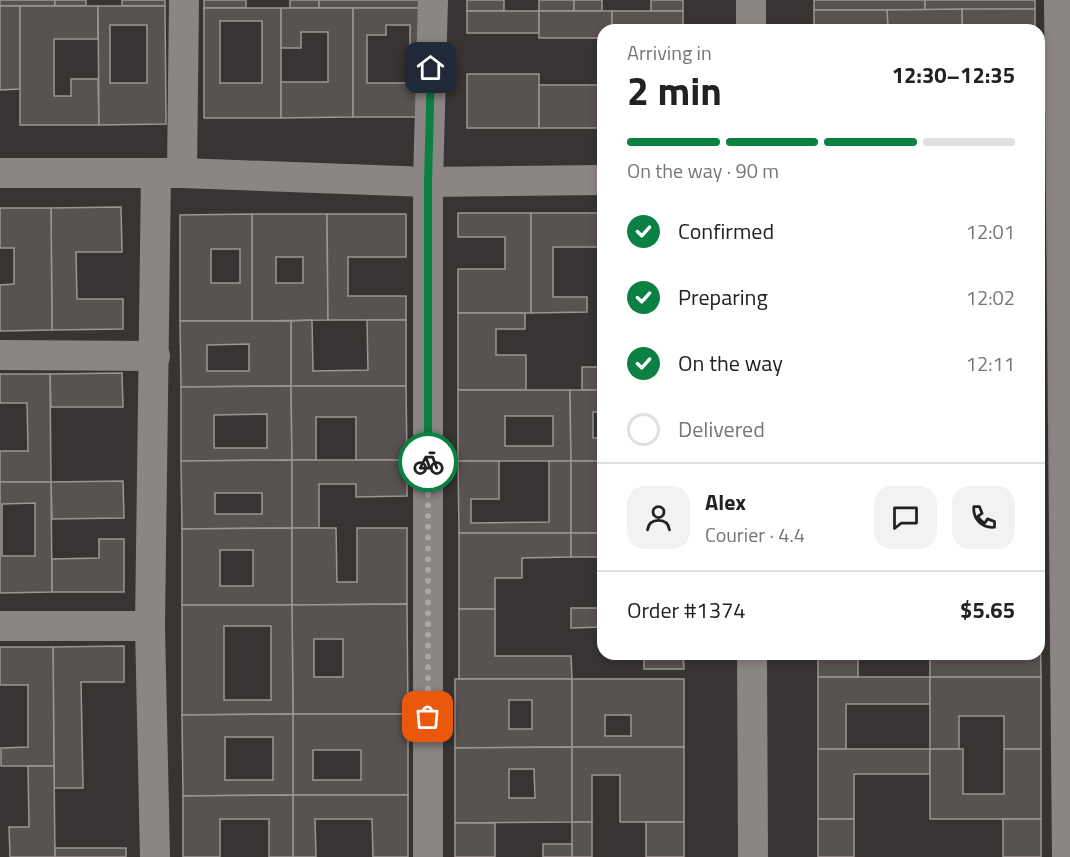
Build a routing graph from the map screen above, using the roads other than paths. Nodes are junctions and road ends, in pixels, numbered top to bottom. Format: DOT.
graph roads {
  1 [pos="184,0"];
  2 [pos="433,0"];
  3 [pos="751,0"];
  4 [pos="1059,0"];
  5 [pos="751,24"];
  6 [pos="0,173"];
  7 [pos="169,173"];
  8 [pos="1057,179"];
  9 [pos="597,180"];
  10 [pos="428,182"];
  11 [pos="0,355"];
  12 [pos="155,356"];
  13 [pos="0,626"];
  14 [pos="150,626"];
  15 [pos="752,660"];
  16 [pos="155,857"];
  17 [pos="428,857"];
  18 [pos="753,857"];
  19 [pos="1067,857"];
  1 -- 7 [label="street"];
  2 -- 10 [label="street"];
  3 -- 5 [label="street"];
  4 -- 8 [label="street"];
  6 -- 7 [label="street"];
  7 -- 10 [label="street"];
  7 -- 12 [label="street"];
  8 -- 19 [label="street"];
  9 -- 10 [label="street"];
  10 -- 17 [label="street"];
  11 -- 12 [label="street"];
  12 -- 14 [label="street"];
  13 -- 14 [label="street"];
  14 -- 16 [label="street"];
  15 -- 18 [label="street"];
}
